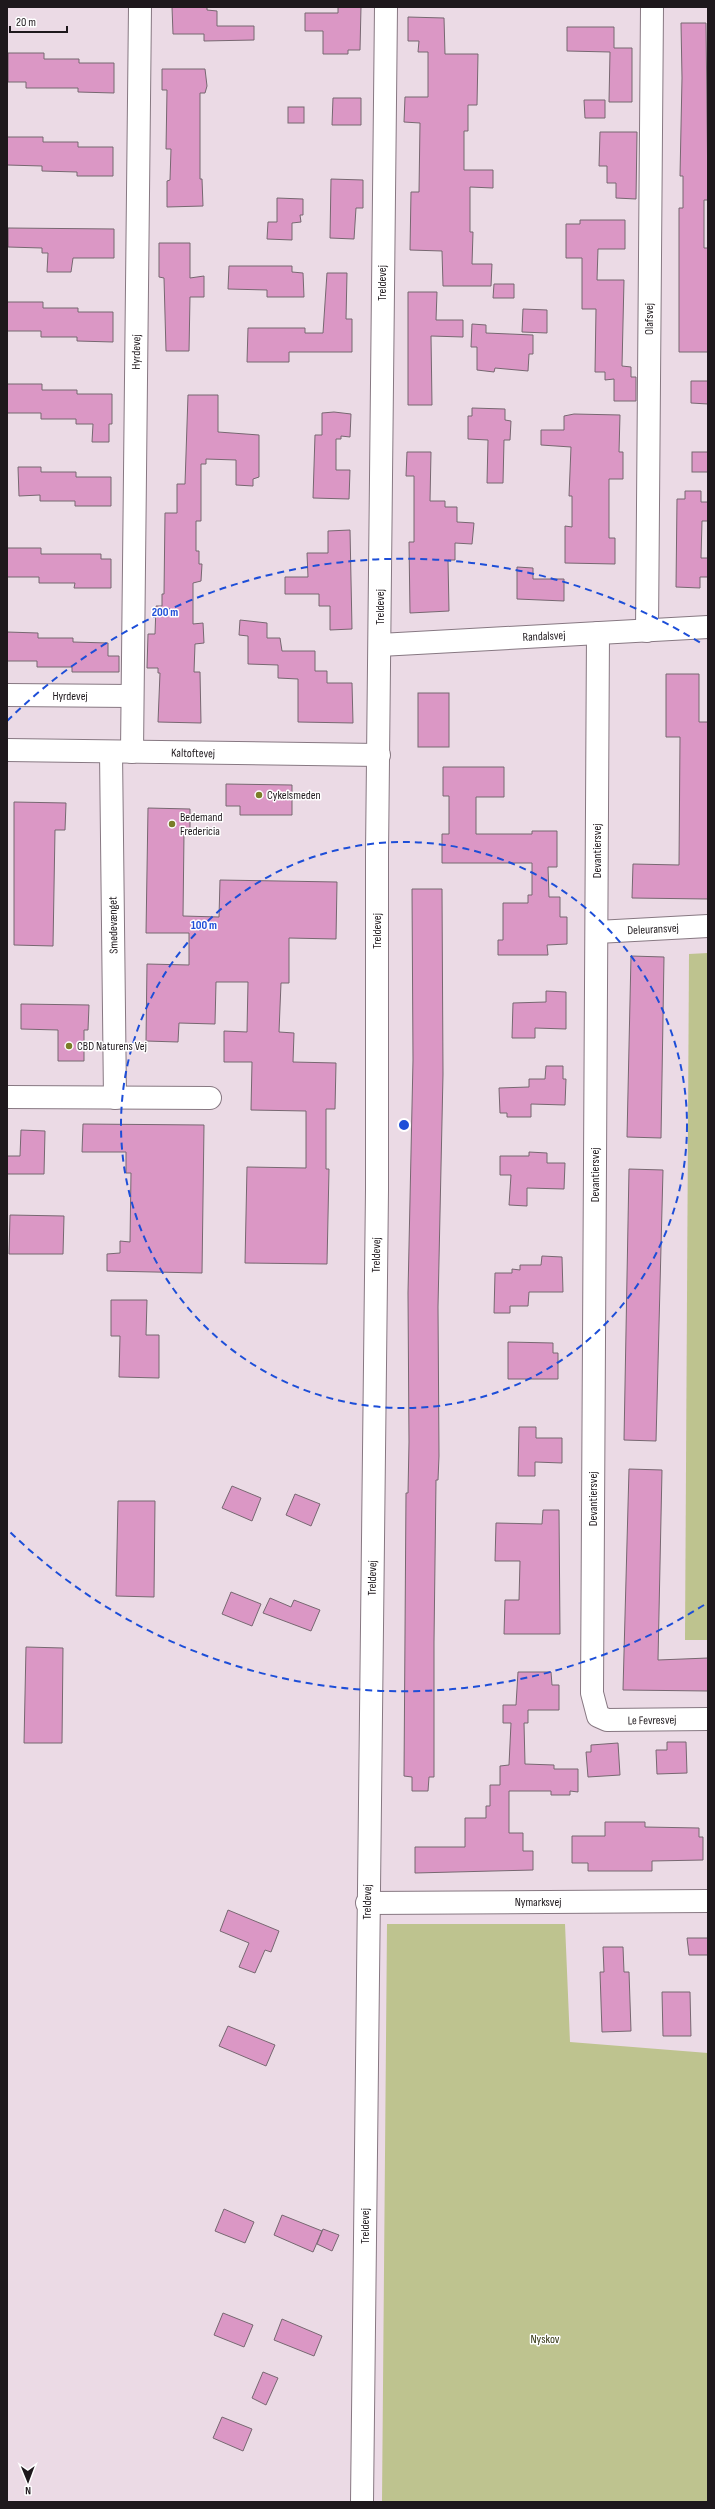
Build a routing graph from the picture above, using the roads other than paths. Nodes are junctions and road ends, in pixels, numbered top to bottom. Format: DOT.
graph roads {
  1 [pos="140,7"];
  2 [pos="386,7"];
  3 [pos="652,7"];
  4 [pos="708,628"];
  5 [pos="647,631"];
  6 [pos="598,634"];
  7 [pos="380,646"];
  8 [pos="7,695"];
  9 [pos="132,696"];
  10 [pos="7,750"];
  11 [pos="122,752"];
  12 [pos="379,755"];
  13 [pos="708,926"];
  14 [pos="597,932"];
  15 [pos="7,1097"];
  16 [pos="115,1098"];
  17 [pos="210,1098"];
  18 [pos="598,1716"];
  19 [pos="708,1719"];
  20 [pos="708,1901"];
  21 [pos="367,1903"];
  22 [pos="362,2502"];
  1 -- 9 [label="street, Hyrdevej"];
  2 -- 7 [label="street, Treldevej"];
  3 -- 5 [label="street, Olafsvej"];
  4 -- 5 [label="street, Randalsvej"];
  5 -- 6 [label="street, Randalsvej"];
  6 -- 7 [label="street, Randalsvej"];
  6 -- 14 [label="street, Devantiersvej"];
  7 -- 12 [label="street, Treldevej"];
  8 -- 9 [label="street, Hyrdevej"];
  9 -- 11 [label="street, Hyrdevej"];
  10 -- 11 [label="street, Kaltoftevej"];
  11 -- 12 [label="street, Kaltoftevej"];
  11 -- 16 [label="street, Smedevænget"];
  12 -- 21 [label="street, Treldevej"];
  13 -- 14 [label="street, Deleuransvej"];
  14 -- 18 [label="street, Devantiersvej"];
  15 -- 16 [label="street"];
  16 -- 17 [label="street"];
  18 -- 19 [label="street, Le Fevresvej"];
  20 -- 21 [label="street, Nymarksvej"];
  21 -- 22 [label="street, Treldevej"];
}
